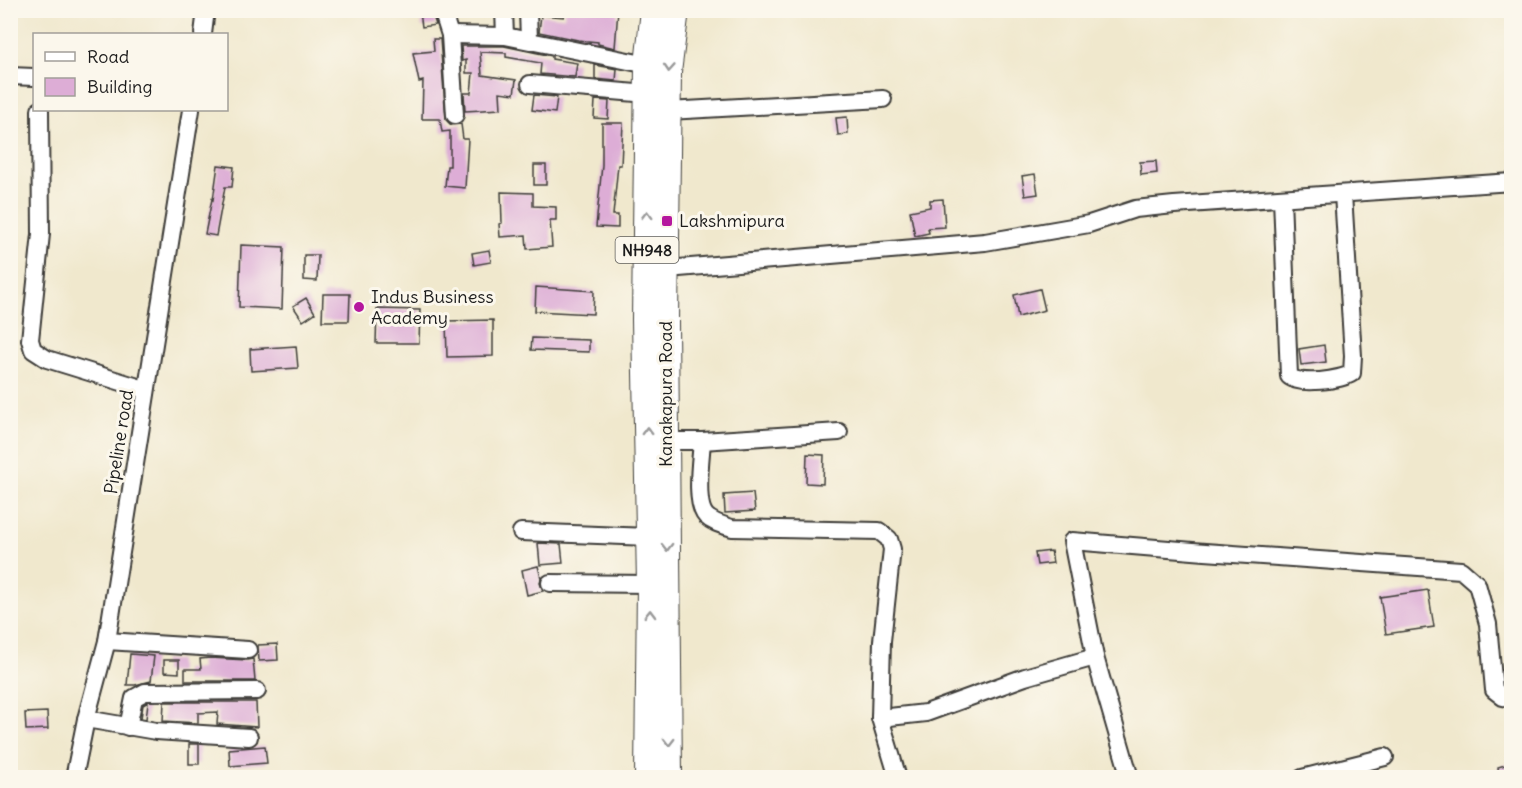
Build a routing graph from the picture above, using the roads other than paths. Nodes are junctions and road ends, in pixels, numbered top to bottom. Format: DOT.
graph roads {
  1 [pos="207,10"];
  2 [pos="442,10"];
  3 [pos="504,10"];
  4 [pos="528,10"];
  5 [pos="654,10"];
  6 [pos="676,10"];
  7 [pos="203,33"];
  8 [pos="450,35"];
  9 [pos="505,36"];
  10 [pos="529,40"];
  11 [pos="648,65"];
  12 [pos="10,76"];
  13 [pos="33,77"];
  14 [pos="530,84"];
  15 [pos="648,94"];
  16 [pos="883,99"];
  17 [pos="40,111"];
  18 [pos="191,111"];
  19 [pos="668,111"];
  20 [pos="455,115"];
  21 [pos="1512,182"];
  22 [pos="1343,194"];
  23 [pos="1281,198"];
  24 [pos="667,269"];
  25 [pos="146,392"];
  26 [pos="839,432"];
  27 [pos="666,441"];
  28 [pos="702,441"];
  29 [pos="657,489"];
  30 [pos="521,532"];
  31 [pos="649,537"];
  32 [pos="550,583"];
  33 [pos="650,584"];
  34 [pos="107,641"];
  35 [pos="248,650"];
  36 [pos="1095,657"];
  37 [pos="257,691"];
  38 [pos="1512,699"];
  39 [pos="880,718"];
  40 [pos="87,719"];
  41 [pos="128,727"];
  42 [pos="249,737"];
  43 [pos="1385,757"];
  44 [pos="74,777"];
  45 [pos="648,777"];
  46 [pos="669,777"];
  47 [pos="898,777"];
  48 [pos="1130,777"];
  49 [pos="1302,777"];
  1 -- 7 [label="street"];
  2 -- 8 [label="street"];
  3 -- 9 [label="street"];
  4 -- 10 [label="street"];
  5 -- 11 [label="highway, Kanakapura Road / NH948"];
  6 -- 19 [label="highway, Kanakapura Road / NH948, one-way"];
  8 -- 9 [label="street"];
  8 -- 20 [label="street"];
  9 -- 10 [label="street"];
  10 -- 11 [label="street"];
  11 -- 15 [label="highway, Kanakapura Road / NH948"];
  12 -- 13 [label="street"];
  14 -- 15 [label="street"];
  29 -- 15 [label="highway, Kanakapura Road / NH948, one-way"];
  16 -- 19 [label="street"];
  17 -- 25 [label="street"];
  18 -- 25 [label="street, Pipeline road"];
  19 -- 24 [label="highway, Kanakapura Road / NH948"];
  21 -- 22 [label="street"];
  22 -- 23 [label="street"];
  22 -- 23 [label="street"];
  23 -- 24 [label="street"];
  24 -- 27 [label="highway, Kanakapura Road / NH948"];
  25 -- 34 [label="street, Pipeline road"];
  26 -- 28 [label="street"];
  27 -- 28 [label="street"];
  27 -- 29 [label="highway, Kanakapura Road / NH948"];
  28 -- 39 [label="street"];
  29 -- 31 [label="highway, Kanakapura Road / NH948"];
  29 -- 46 [label="highway, Kanakapura Road / NH948, one-way"];
  30 -- 31 [label="street"];
  31 -- 33 [label="highway, Kanakapura Road / NH948"];
  32 -- 33 [label="street"];
  45 -- 33 [label="highway, Kanakapura Road / NH948, one-way"];
  34 -- 35 [label="street"];
  34 -- 40 [label="street, Pipeline road"];
  36 -- 38 [label="street"];
  36 -- 39 [label="street"];
  36 -- 48 [label="street"];
  37 -- 41 [label="street"];
  39 -- 47 [label="street"];
  40 -- 41 [label="street"];
  40 -- 44 [label="street, Pipeline road"];
  41 -- 42 [label="street"];
  43 -- 49 [label="street"];
}
